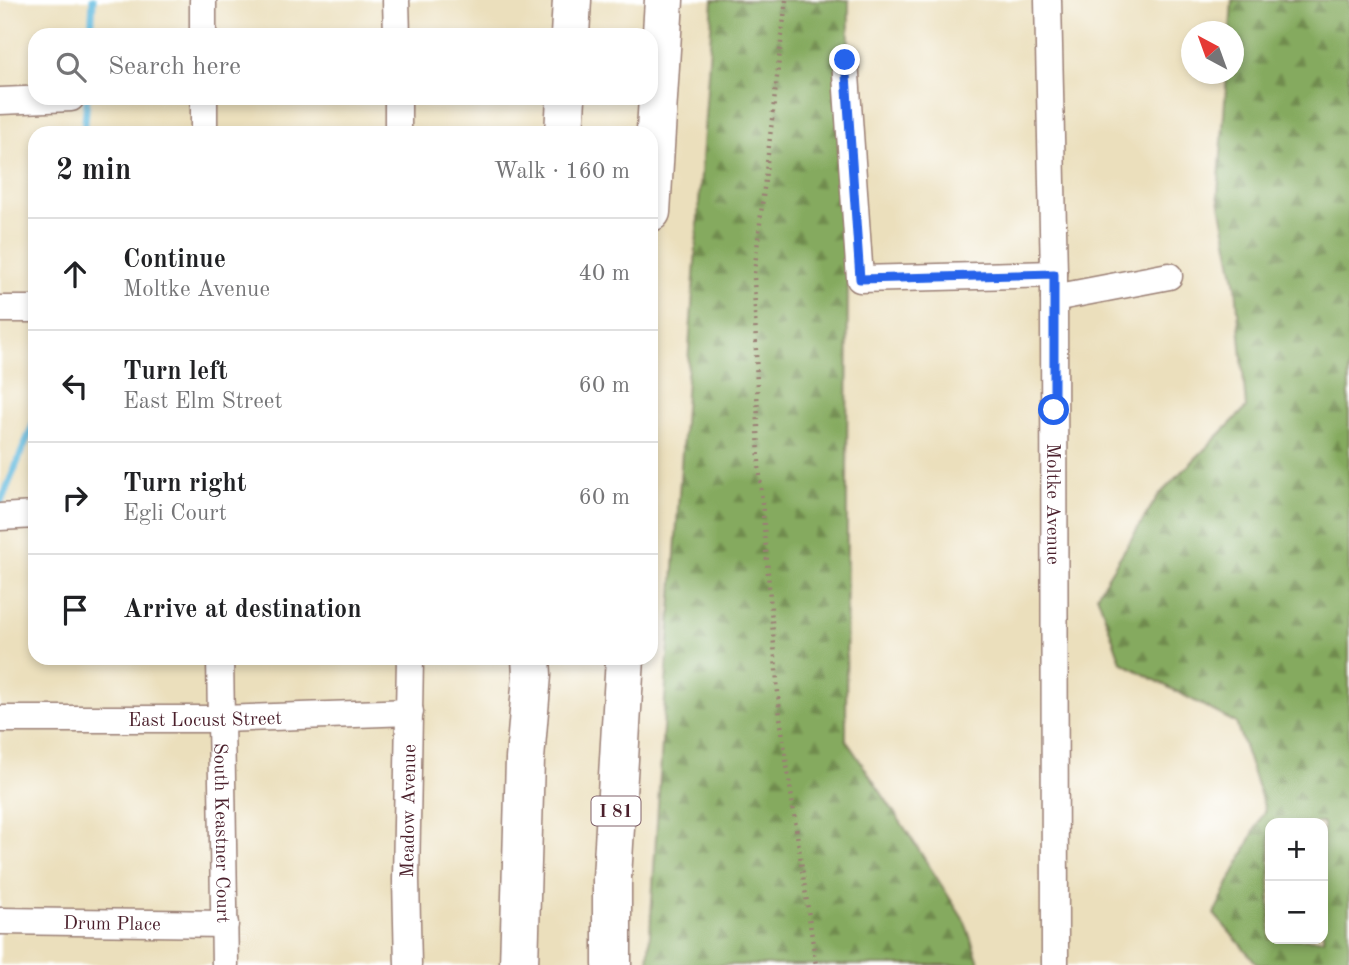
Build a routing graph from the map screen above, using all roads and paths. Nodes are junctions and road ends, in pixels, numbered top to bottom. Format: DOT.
graph roads {
  1 [pos="204,0"];
  2 [pos="397,0"];
  3 [pos="572,0"];
  4 [pos="664,0"];
  5 [pos="786,0"];
  6 [pos="1048,0"];
  7 [pos="203,28"];
  8 [pos="397,28"];
  9 [pos="570,28"];
  10 [pos="845,60"];
  11 [pos="658,98"];
  12 [pos="28,100"];
  13 [pos="0,101"];
  14 [pos="204,105"];
  15 [pos="398,105"];
  16 [pos="566,105"];
  17 [pos="658,105"];
  18 [pos="204,126"];
  19 [pos="398,126"];
  20 [pos="564,126"];
  21 [pos="656,126"];
  22 [pos="1169,276"];
  23 [pos="1054,286"];
  24 [pos="0,309"];
  25 [pos="28,309"];
  26 [pos="28,515"];
  27 [pos="0,517"];
  28 [pos="220,665"];
  29 [pos="410,665"];
  30 [pos="531,665"];
  31 [pos="625,665"];
  32 [pos="410,712"];
  33 [pos="0,719"];
  34 [pos="222,719"];
  35 [pos="0,921"];
  36 [pos="225,924"];
  37 [pos="225,965"];
  38 [pos="408,965"];
  39 [pos="519,965"];
  40 [pos="612,965"];
  41 [pos="816,965"];
  42 [pos="1055,965"];
  1 -- 7 [label="street"];
  2 -- 8 [label="street"];
  3 -- 9 [label="highway"];
  4 -- 11 [label="highway"];
  5 -- 41 [label="path"];
  6 -- 23 [label="street, Moltke Avenue"];
  10 -- 23 [label="street"];
  12 -- 13 [label="street"];
  14 -- 18 [label="street"];
  15 -- 19 [label="street"];
  16 -- 20 [label="highway"];
  17 -- 21 [label="highway"];
  22 -- 23 [label="street"];
  23 -- 42 [label="street, Moltke Avenue"];
  24 -- 25 [label="street"];
  26 -- 27 [label="street"];
  28 -- 34 [label="street, South Keastner Court"];
  29 -- 32 [label="street, Meadow Avenue"];
  30 -- 39 [label="highway"];
  31 -- 40 [label="highway, I 81"];
  32 -- 34 [label="street, East Locust Street"];
  32 -- 38 [label="street, Meadow Avenue"];
  33 -- 34 [label="street, East Locust Street"];
  34 -- 36 [label="street, South Keastner Court"];
  35 -- 36 [label="street, Drum Place"];
  36 -- 37 [label="street, South Keastner Court"];
}
